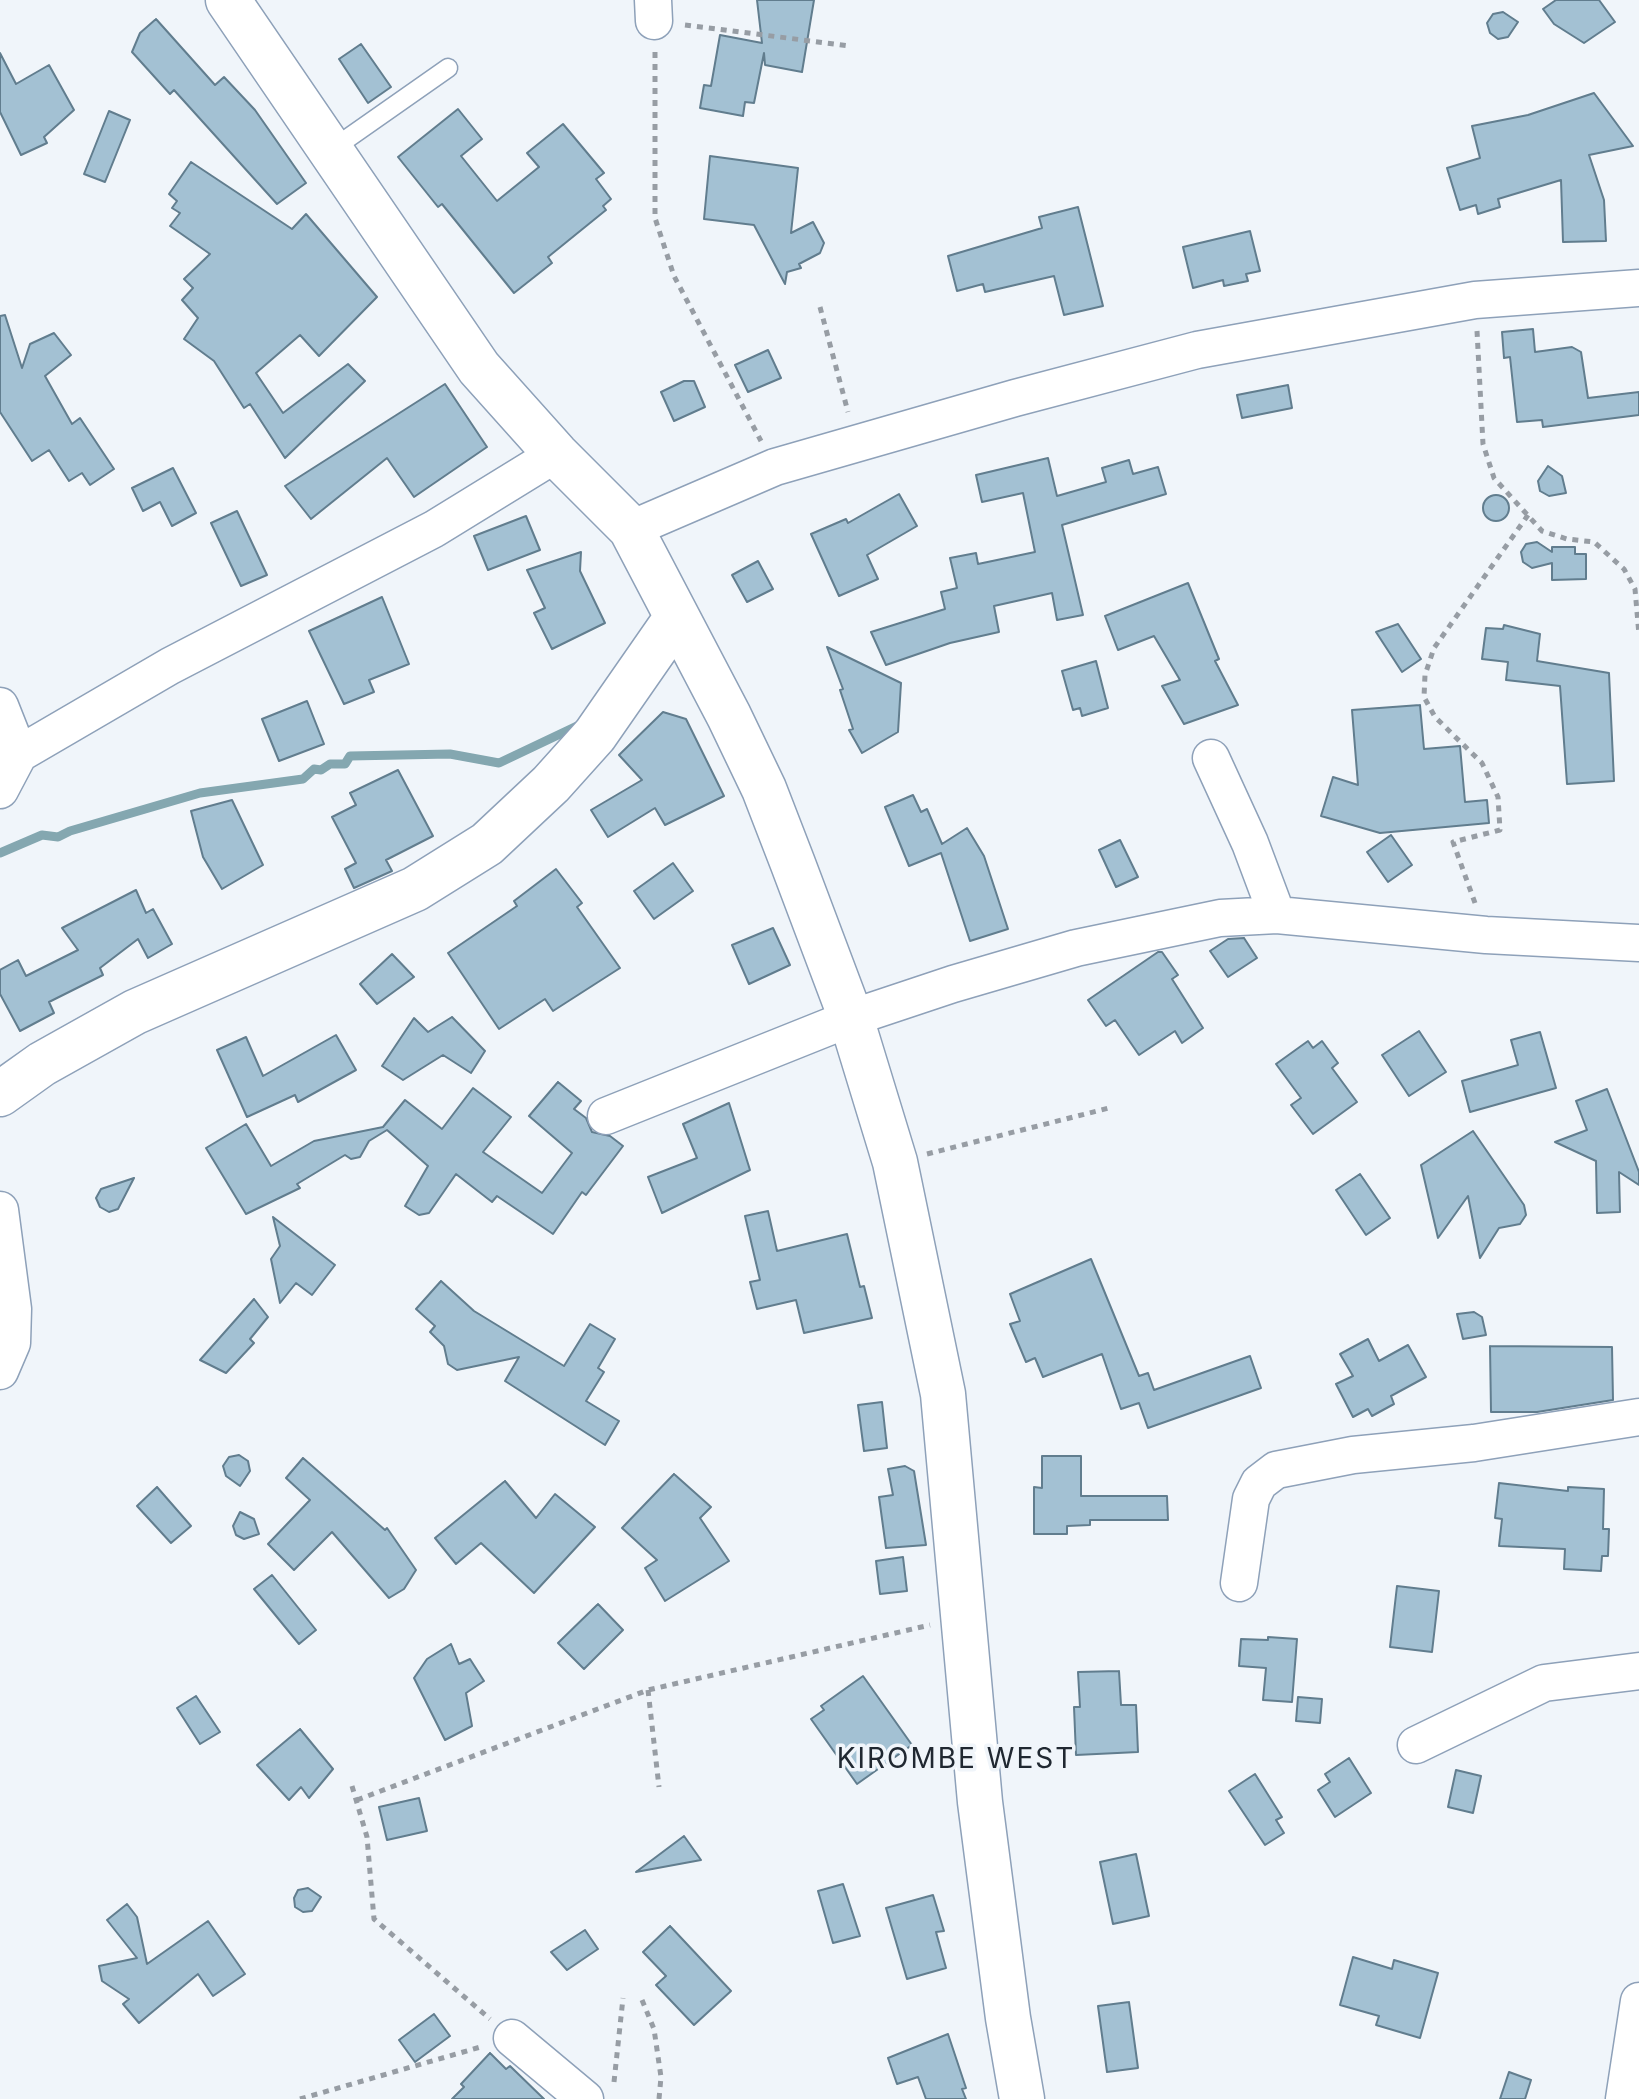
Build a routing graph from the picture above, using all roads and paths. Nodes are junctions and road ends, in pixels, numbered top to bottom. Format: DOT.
graph roads {
  1 [pos="228,0"];
  2 [pos="653,10"];
  3 [pos="850,46"];
  4 [pos="448,68"];
  5 [pos="329,152"];
  6 [pos="1639,288"];
  7 [pos="1475,300"];
  8 [pos="820,307"];
  9 [pos="857,444"];
  10 [pos="556,454"];
  11 [pos="775,467"];
  12 [pos="1528,515"];
  13 [pos="631,529"];
  14 [pos="677,617"];
  15 [pos="1639,635"];
  16 [pos="0,706"];
  17 [pos="19,754"];
  18 [pos="1211,758"];
  19 [pos="0,790"];
  20 [pos="1277,915"];
  21 [pos="1486,935"];
  22 [pos="1639,943"];
  23 [pos="851,1018"];
  24 [pos="0,1094"];
  25 [pos="1109,1108"];
  26 [pos="606,1116"];
  27 [pos="895,1162"];
  28 [pos="0,1210"];
  29 [pos="0,1371"];
  30 [pos="1639,1417"];
  31 [pos="1239,1583"];
  32 [pos="962,1618"];
  33 [pos="1639,1671"];
  34 [pos="648,1690"];
  35 [pos="1416,1745"];
  36 [pos="352,1786"];
  37 [pos="659,1787"];
  38 [pos="357,1800"];
  39 [pos="623,1998"];
  40 [pos="642,2000"];
  41 [pos="1639,2001"];
  42 [pos="512,2038"];
  43 [pos="599,2092"];
  44 [pos="300,2099"];
  45 [pos="659,2099"];
  46 [pos="1022,2099"];
  47 [pos="1624,2099"];
  1 -- 5 [label="street"];
  2 -- 3 [label="path"];
  2 -- 11 [label="path"];
  4 -- 5 [label="lane"];
  5 -- 10 [label="street"];
  6 -- 7 [label="street"];
  7 -- 9 [label="street"];
  7 -- 12 [label="path"];
  8 -- 9 [label="path"];
  9 -- 11 [label="street"];
  10 -- 13 [label="street"];
  10 -- 17 [label="street"];
  11 -- 13 [label="street"];
  12 -- 15 [label="path"];
  12 -- 21 [label="path"];
  13 -- 14 [label="street"];
  14 -- 23 [label="street"];
  14 -- 24 [label="street"];
  16 -- 17 [label="street"];
  17 -- 19 [label="street"];
  18 -- 20 [label="street"];
  20 -- 21 [label="street"];
  20 -- 23 [label="street"];
  21 -- 22 [label="street"];
  23 -- 26 [label="street"];
  23 -- 27 [label="street"];
  25 -- 27 [label="path"];
  27 -- 32 [label="street"];
  28 -- 29 [label="street"];
  30 -- 31 [label="street"];
  32 -- 34 [label="path"];
  32 -- 46 [label="street"];
  33 -- 35 [label="street"];
  34 -- 37 [label="path"];
  34 -- 38 [label="path"];
  36 -- 38 [label="path"];
  38 -- 42 [label="path"];
  39 -- 43 [label="path"];
  40 -- 45 [label="path"];
  41 -- 47 [label="street"];
  42 -- 43 [label="street"];
  42 -- 44 [label="path"];
}
